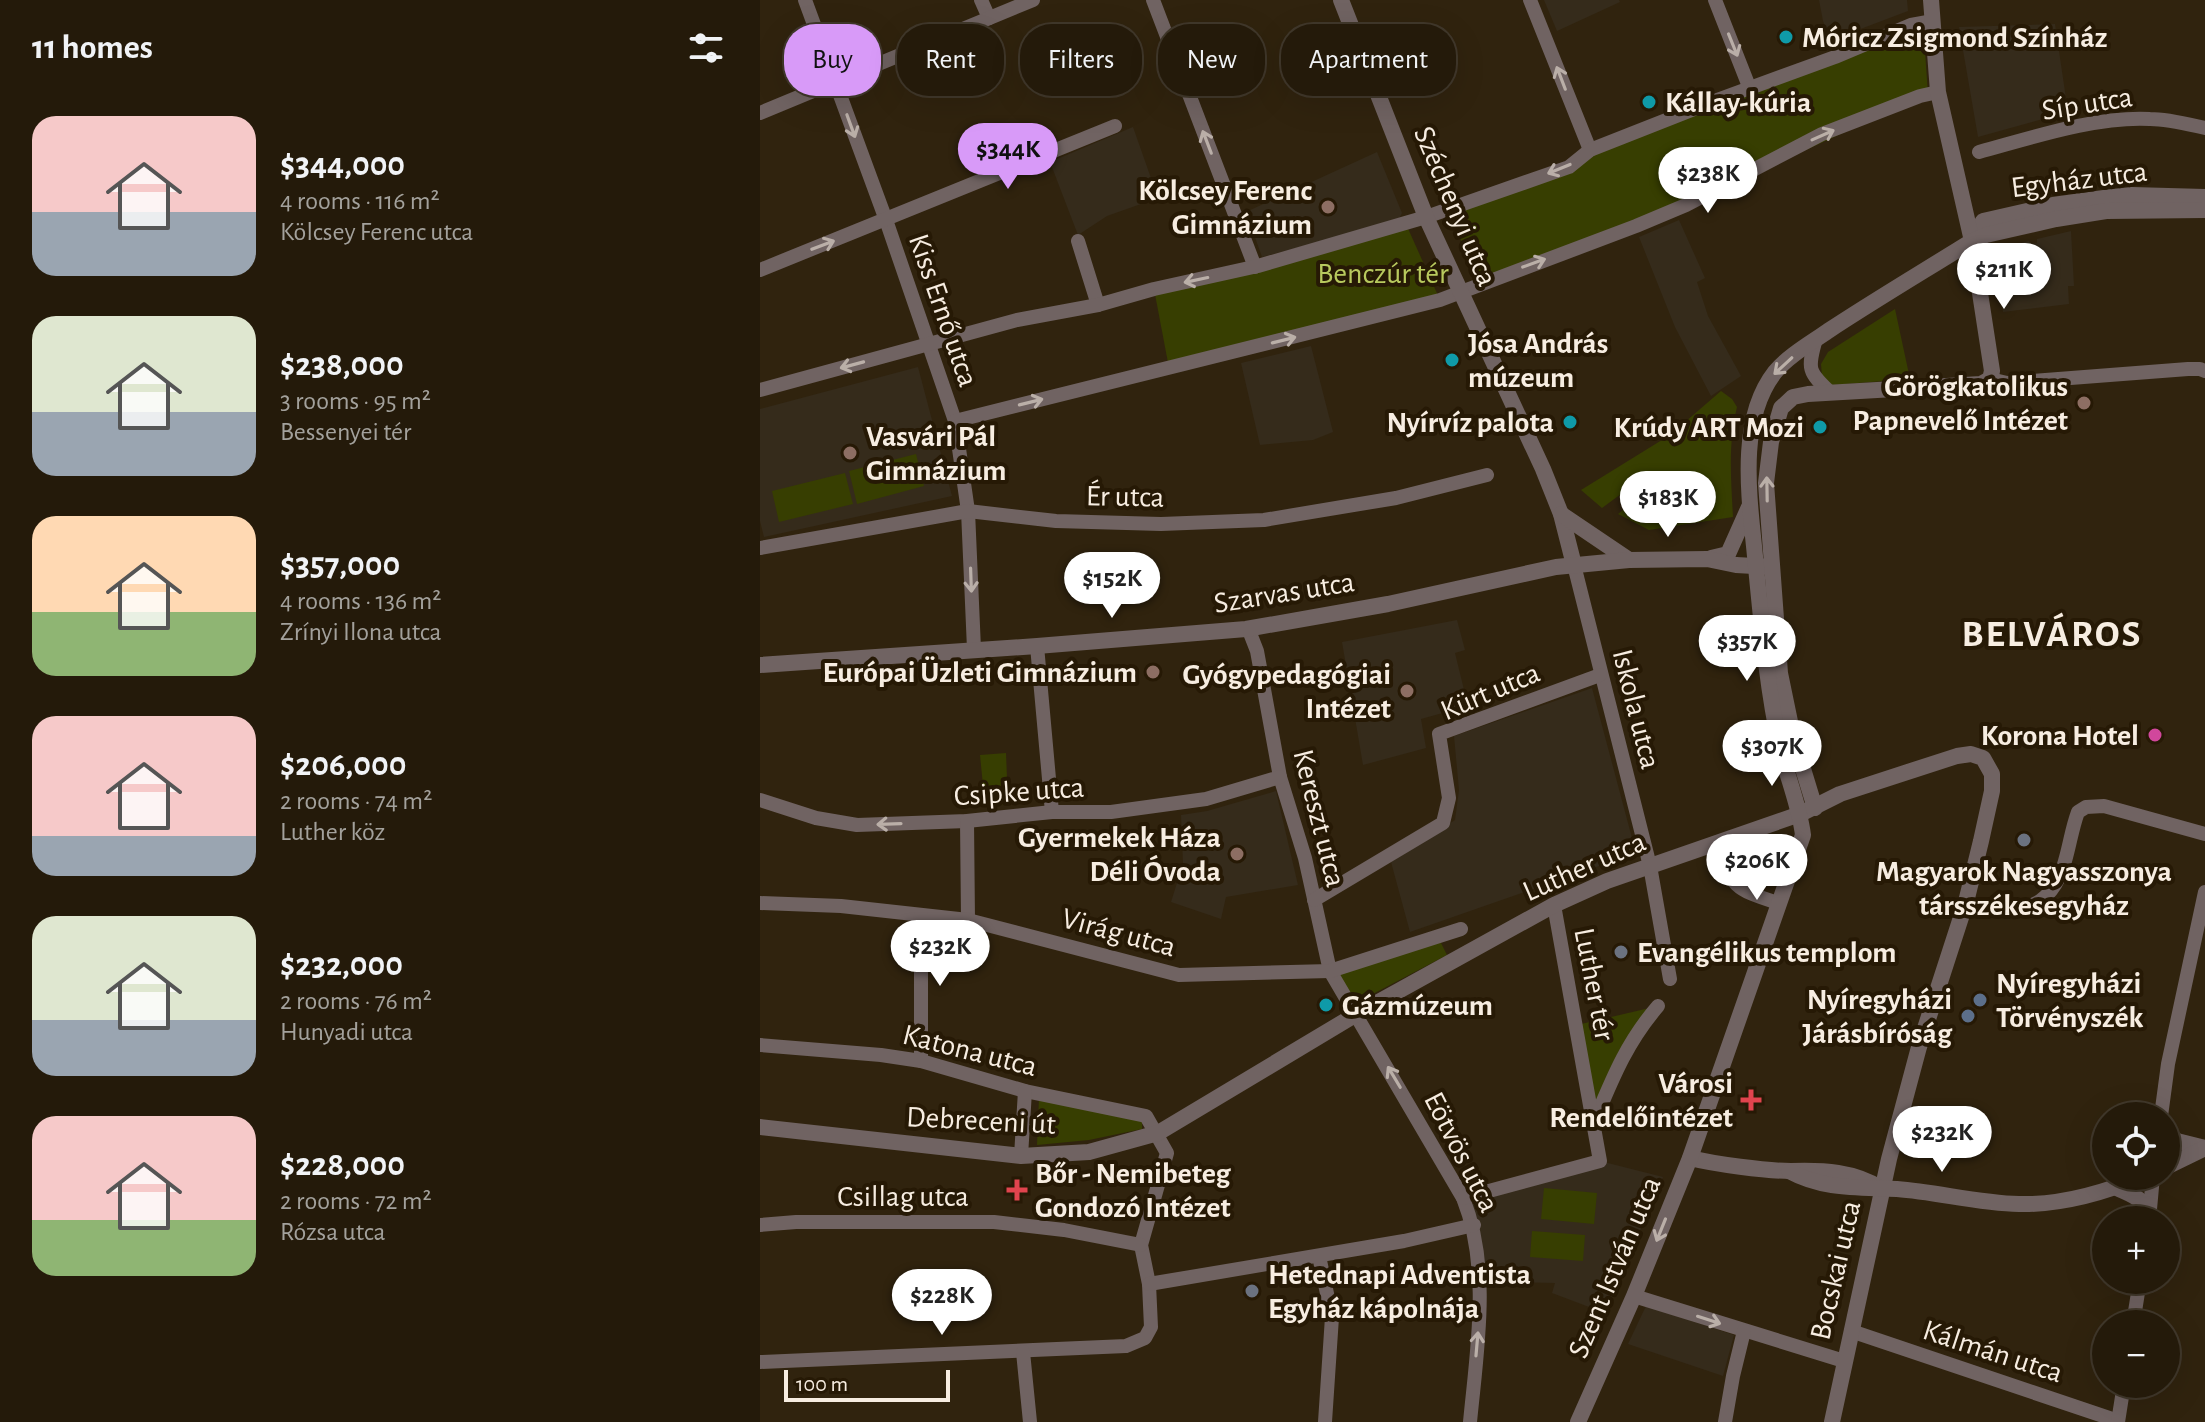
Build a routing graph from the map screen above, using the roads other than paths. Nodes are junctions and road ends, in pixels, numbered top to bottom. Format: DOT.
graph roads {
  1 [pos="805,0"];
  2 [pos="981,0"];
  3 [pos="1033,0"];
  4 [pos="1153,0"];
  5 [pos="1341,0"];
  6 [pos="1530,0"];
  7 [pos="1715,0"];
  8 [pos="1931,0"];
  9 [pos="989,18"];
  10 [pos="1933,21"];
  11 [pos="814,24"];
  12 [pos="881,64"];
  13 [pos="1750,89"];
  14 [pos="1938,92"];
  15 [pos="803,96"];
  16 [pos="841,96"];
  17 [pos="760,113"];
  18 [pos="1115,126"];
  19 [pos="2205,128"];
  20 [pos="1590,150"];
  21 [pos="1979,152"];
  22 [pos="2205,197"];
  23 [pos="2205,210"];
  24 [pos="1426,217"];
  25 [pos="886,220"];
  26 [pos="1078,241"];
  27 [pos="1972,241"];
  28 [pos="1255,267"];
  29 [pos="760,270"];
  30 [pos="1462,292"];
  31 [pos="1098,305"];
  32 [pos="1816,339"];
  33 [pos="927,345"];
  34 [pos="2205,371"];
  35 [pos="1990,379"];
  36 [pos="760,390"];
  37 [pos="1831,393"];
  38 [pos="955,421"];
  39 [pos="1487,475"];
  40 [pos="1750,506"];
  41 [pos="968,511"];
  42 [pos="1561,514"];
  43 [pos="760,548"];
  44 [pos="1707,559"];
  45 [pos="1629,560"];
  46 [pos="1574,565"];
  47 [pos="1764,566"];
  48 [pos="1248,628"];
  49 [pos="1037,646"];
  50 [pos="974,649"];
  51 [pos="760,665"];
  52 [pos="1600,675"];
  53 [pos="1983,758"];
  54 [pos="1280,777"];
  55 [pos="760,800"];
  56 [pos="1808,811"];
  57 [pos="1052,812"];
  58 [pos="967,821"];
  59 [pos="2205,834"];
  60 [pos="1717,844"];
  61 [pos="1650,866"];
  62 [pos="2205,892"];
  63 [pos="1314,900"];
  64 [pos="1966,902"];
  65 [pos="760,903"];
  66 [pos="1778,903"];
  67 [pos="1554,905"];
  68 [pos="921,915"];
  69 [pos="968,920"];
  70 [pos="1461,929"];
  71 [pos="2199,943"];
  72 [pos="1330,971"];
  73 [pos="1670,979"];
  74 [pos="1658,1006"];
  75 [pos="1355,1015"];
  76 [pos="760,1045"];
  77 [pos="921,1061"];
  78 [pos="1025,1091"];
  79 [pos="2163,1102"];
  80 [pos="1594,1121"];
  81 [pos="760,1127"];
  82 [pos="1158,1133"];
  83 [pos="2180,1142"];
  84 [pos="2205,1148"];
  85 [pos="1021,1156"];
  86 [pos="1690,1158"];
  87 [pos="2180,1160"];
  88 [pos="1882,1189"];
  89 [pos="2109,1190"];
  90 [pos="2121,1190"];
  91 [pos="1463,1198"];
  92 [pos="2146,1206"];
  93 [pos="760,1225"];
  94 [pos="1474,1225"];
  95 [pos="1141,1245"];
  96 [pos="1319,1256"];
  97 [pos="1149,1284"];
  98 [pos="1634,1296"];
  99 [pos="1744,1331"];
  100 [pos="1851,1331"];
  101 [pos="1023,1352"];
  102 [pos="1844,1361"];
  103 [pos="760,1362"];
  104 [pos="2122,1398"];
  105 [pos="2118,1421"];
  106 [pos="1030,1422"];
  107 [pos="1325,1422"];
  108 [pos="1470,1422"];
  109 [pos="1578,1422"];
  110 [pos="1725,1422"];
  111 [pos="1832,1422"];
  1 -- 11 [label="street, Kiss Ernő utca"];
  2 -- 9 [label="street"];
  3 -- 9 [label="street"];
  28 -- 4 [label="street, one-way"];
  5 -- 24 [label="street, Széchenyi utca"];
  20 -- 6 [label="street, one-way"];
  7 -- 13 [label="street, one-way"];
  8 -- 10 [label="street"];
  9 -- 12 [label="street"];
  10 -- 13 [label="street"];
  10 -- 14 [label="street"];
  13 -- 20 [label="street"];
  14 -- 27 [label="street"];
  30 -- 14 [label="street, one-way"];
  15 -- 17 [label="street"];
  16 -- 25 [label="street, Kiss Ernő utca, one-way"];
  18 -- 25 [label="street"];
  19 -- 21 [label="street, Síp utca"];
  20 -- 24 [label="street, one-way"];
  22 -- 27 [label="street, Egyház utca"];
  23 -- 27 [label="street, Egyház utca"];
  24 -- 28 [label="street"];
  24 -- 30 [label="street, Széchenyi utca"];
  29 -- 25 [label="street, one-way"];
  25 -- 33 [label="street, Kiss Ernő utca"];
  26 -- 31 [label="street"];
  27 -- 32 [label="street, Egyház utca"];
  27 -- 35 [label="street"];
  28 -- 31 [label="street, one-way"];
  38 -- 30 [label="street, one-way"];
  30 -- 42 [label="street, Széchenyi utca"];
  31 -- 33 [label="street"];
  32 -- 37 [label="street"];
  32 -- 40 [label="street, Egyház utca, one-way"];
  33 -- 36 [label="street, one-way"];
  33 -- 38 [label="street, Kiss Ernő utca"];
  34 -- 35 [label="street"];
  35 -- 37 [label="street"];
  47 -- 37 [label="street, one-way"];
  38 -- 41 [label="street, Kiss Ernő utca"];
  39 -- 41 [label="street, Ér utca"];
  40 -- 44 [label="street"];
  40 -- 47 [label="street, Egyház utca"];
  41 -- 43 [label="street, Ér utca"];
  41 -- 50 [label="street, Kiss Ernő utca, one-way"];
  42 -- 45 [label="street"];
  42 -- 46 [label="street, Széchenyi utca"];
  44 -- 45 [label="street, Szarvas utca"];
  44 -- 47 [label="street, Szarvas utca"];
  45 -- 46 [label="street, Szarvas utca"];
  46 -- 48 [label="street, Szarvas utca"];
  46 -- 52 [label="street, Iskola utca"];
  47 -- 56 [label="street"];
  48 -- 49 [label="street, Szarvas utca"];
  48 -- 54 [label="street, Kereszt utca"];
  49 -- 50 [label="street, Szarvas utca"];
  49 -- 57 [label="street"];
  50 -- 51 [label="street, Szarvas utca"];
  52 -- 61 [label="street, Iskola utca"];
  52 -- 63 [label="street, Kürt utca"];
  53 -- 56 [label="street, Luther utca"];
  53 -- 64 [label="street, Bocskai utca"];
  54 -- 57 [label="street, Csipke utca"];
  54 -- 63 [label="street, Kereszt utca"];
  58 -- 55 [label="street, Csipke utca, one-way"];
  56 -- 60 [label="street, Luther utca"];
  56 -- 66 [label="street, Szent István utca"];
  57 -- 58 [label="street, Csipke utca"];
  58 -- 69 [label="street"];
  59 -- 64 [label="street"];
  60 -- 61 [label="street, Luther utca"];
  60 -- 66 [label="street"];
  61 -- 67 [label="street, Luther utca"];
  61 -- 73 [label="street"];
  62 -- 71 [label="street"];
  63 -- 72 [label="street, Kereszt utca"];
  64 -- 88 [label="street, Bocskai utca"];
  65 -- 68 [label="street, Virág utca"];
  66 -- 86 [label="street, Szent István utca"];
  67 -- 75 [label="street, Luther utca"];
  67 -- 80 [label="street, Luther tér"];
  68 -- 69 [label="street, Virág utca"];
  68 -- 77 [label="street"];
  69 -- 72 [label="street, Virág utca"];
  70 -- 72 [label="street, Virág utca"];
  71 -- 79 [label="street"];
  72 -- 75 [label="street, Kereszt utca"];
  74 -- 80 [label="street, Luther tér"];
  75 -- 82 [label="street, Debreceni út"];
  91 -- 75 [label="street, Eötvös utca, one-way"];
  76 -- 77 [label="street, Katona utca"];
  77 -- 78 [label="street, Katona utca"];
  78 -- 82 [label="street, Katona utca"];
  78 -- 85 [label="street"];
  80 -- 91 [label="street, Luther tér"];
  81 -- 85 [label="street, Debreceni út"];
  82 -- 85 [label="street, Debreceni út"];
  82 -- 95 [label="street"];
  83 -- 84 [label="street"];
  84 -- 87 [label="street"];
  86 -- 88 [label="street"];
  86 -- 98 [label="street, Szent István utca, one-way"];
  88 -- 89 [label="street"];
  88 -- 100 [label="street, Bocskai utca"];
  90 -- 92 [label="street"];
  91 -- 94 [label="street, Eötvös utca"];
  93 -- 95 [label="street, Csillag utca"];
  94 -- 96 [label="street"];
  108 -- 94 [label="street, Eötvös utca, one-way"];
  95 -- 97 [label="street"];
  96 -- 97 [label="street"];
  96 -- 107 [label="street"];
  97 -- 101 [label="street"];
  98 -- 99 [label="street, one-way"];
  98 -- 109 [label="street, Szent István utca"];
  99 -- 102 [label="street"];
  99 -- 110 [label="street"];
  100 -- 102 [label="street, Bocskai utca"];
  100 -- 105 [label="street, Kálmán utca"];
  101 -- 103 [label="street"];
  101 -- 106 [label="street"];
  102 -- 111 [label="street, Bocskai utca"];
  104 -- 105 [label="street"];
}
